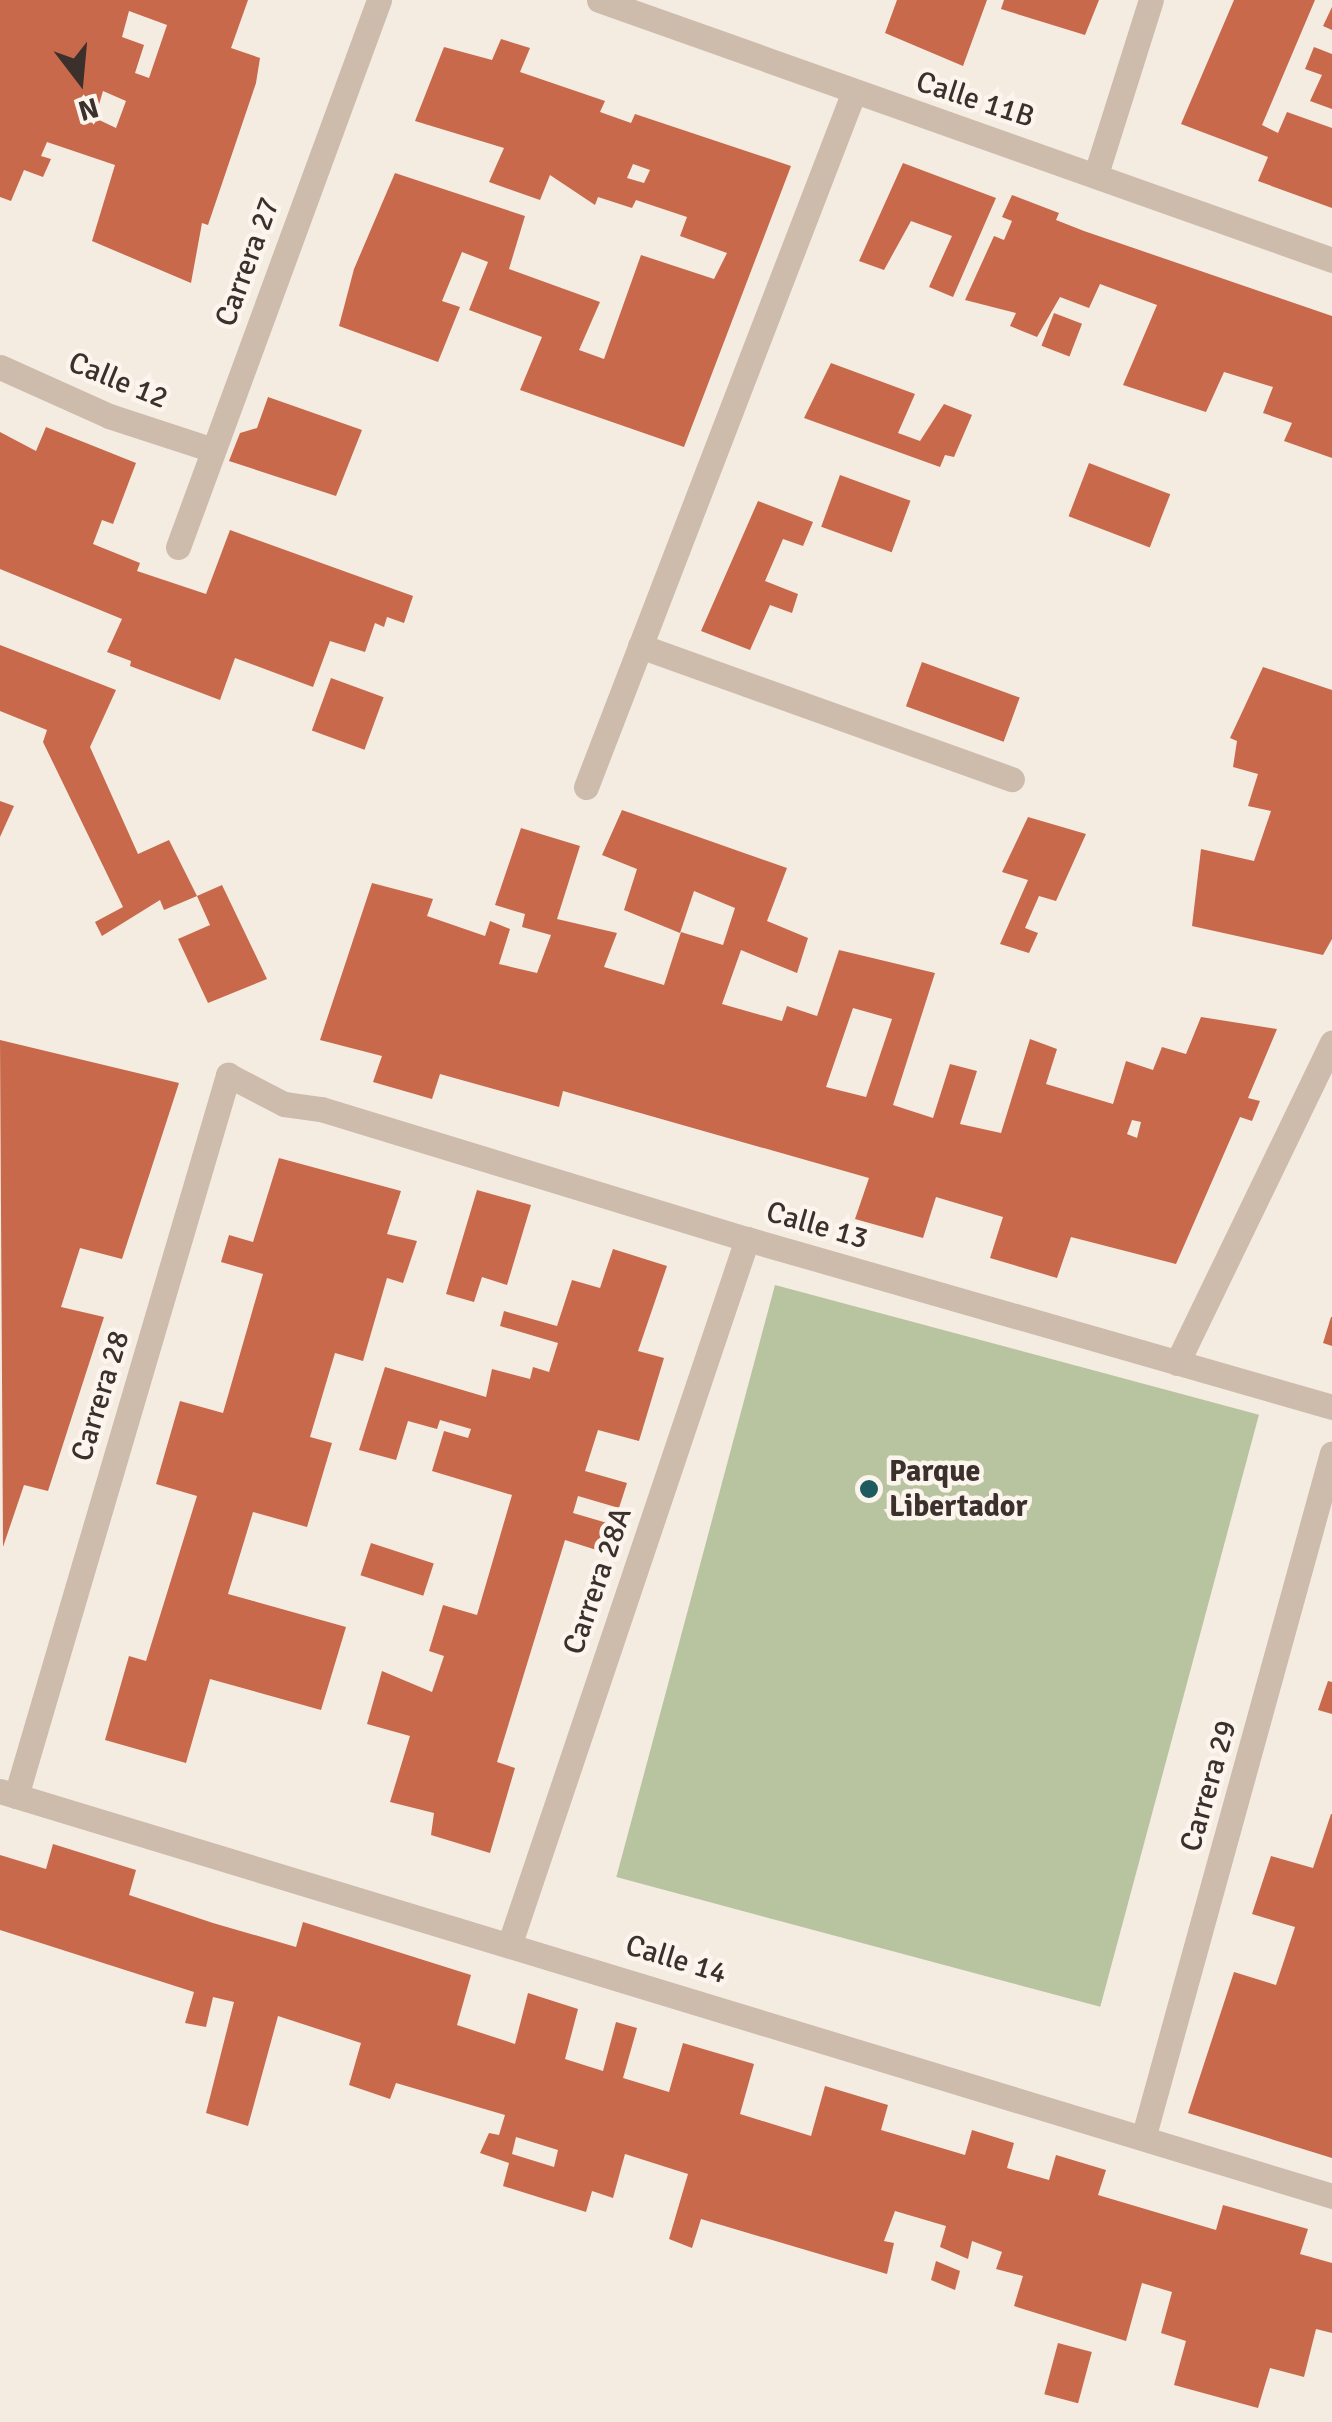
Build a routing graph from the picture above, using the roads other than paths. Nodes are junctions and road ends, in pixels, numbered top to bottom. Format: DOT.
graph roads {
  1 [pos="378,0"];
  2 [pos="599,0"];
  3 [pos="1151,0"];
  4 [pos="853,94"];
  5 [pos="1096,174"];
  6 [pos="1332,260"];
  7 [pos="0,367"];
  8 [pos="213,450"];
  9 [pos="178,547"];
  10 [pos="640,646"];
  11 [pos="1012,779"];
  12 [pos="586,787"];
  13 [pos="1332,1044"];
  14 [pos="284,1104"];
  15 [pos="747,1240"];
  16 [pos="1178,1364"];
  17 [pos="1332,1406"];
  18 [pos="1332,1453"];
  19 [pos="8,1793"];
  20 [pos="510,1943"];
  21 [pos="1144,2135"];
  22 [pos="1332,2196"];
  1 -- 8 [label="street, Carrera 27"];
  2 -- 4 [label="street, Calle 11B"];
  3 -- 5 [label="street"];
  4 -- 5 [label="street, Calle 11B"];
  4 -- 10 [label="street"];
  5 -- 6 [label="street, Calle 11B"];
  7 -- 8 [label="street, Calle 12"];
  8 -- 9 [label="street, Carrera 27"];
  10 -- 11 [label="street"];
  10 -- 12 [label="street"];
  13 -- 16 [label="street"];
  14 -- 15 [label="street, Calle 13"];
  14 -- 19 [label="street, Carrera 28"];
  15 -- 16 [label="street, Calle 13"];
  15 -- 20 [label="street, Carrera 28A"];
  16 -- 17 [label="street, Calle 13"];
  18 -- 21 [label="street, Carrera 29"];
  19 -- 20 [label="street, Calle 14"];
  20 -- 21 [label="street, Calle 14"];
  21 -- 22 [label="street, Calle 14"];
}
